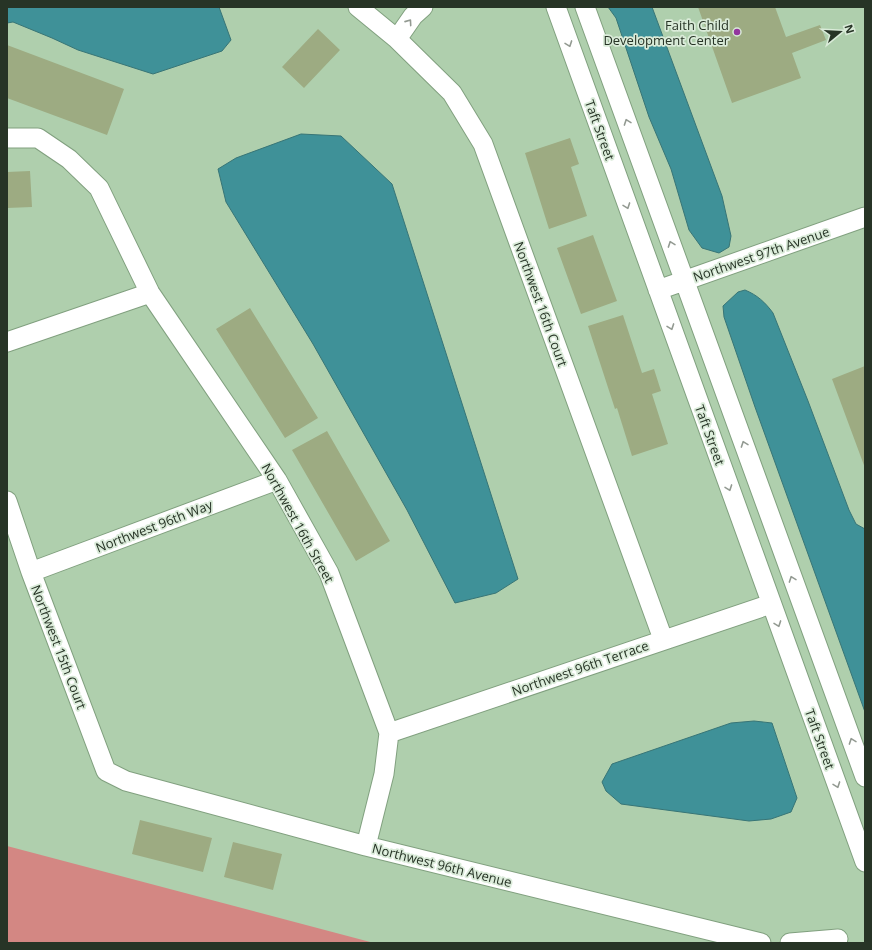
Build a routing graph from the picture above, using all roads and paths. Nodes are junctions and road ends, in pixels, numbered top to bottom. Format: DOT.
graph roads {
  1 [pos="423,7"];
  2 [pos="556,7"];
  3 [pos="585,7"];
  4 [pos="367,10"];
  5 [pos="397,39"];
  6 [pos="7,138"];
  7 [pos="865,217"];
  8 [pos="685,280"];
  9 [pos="658,290"];
  10 [pos="150,293"];
  11 [pos="7,342"];
  12 [pos="277,480"];
  13 [pos="7,501"];
  14 [pos="31,572"];
  15 [pos="770,604"];
  16 [pos="663,639"];
  17 [pos="389,733"];
  18 [pos="865,777"];
  19 [pos="126,782"];
  20 [pos="862,843"];
  21 [pos="366,846"];
  22 [pos="865,862"];
  23 [pos="838,939"];
  24 [pos="761,943"];
  25 [pos="790,943"];
  5 -- 1 [label="street, one-way"];
  2 -- 9 [label="street, Taft Street, one-way"];
  8 -- 3 [label="street, one-way"];
  4 -- 5 [label="street, Northwest 16th Court"];
  5 -- 16 [label="street, Northwest 16th Court"];
  6 -- 10 [label="street"];
  7 -- 8 [label="street, Northwest 97th Avenue"];
  8 -- 9 [label="street, Northwest 97th Avenue"];
  18 -- 8 [label="street, one-way"];
  9 -- 15 [label="street, Taft Street, one-way"];
  10 -- 11 [label="street"];
  10 -- 12 [label="street, Northwest 16th Street"];
  12 -- 14 [label="street, Northwest 96th Way"];
  12 -- 17 [label="street, Northwest 16th Street"];
  13 -- 14 [label="street, Northwest 15th Court"];
  14 -- 19 [label="street, Northwest 15th Court"];
  15 -- 16 [label="street, Northwest 96th Terrace"];
  15 -- 20 [label="street, Taft Street, one-way"];
  16 -- 17 [label="street, Northwest 96th Terrace"];
  17 -- 21 [label="street, Northwest 16th Street"];
  19 -- 21 [label="street, Northwest 96th Avenue"];
  20 -- 22 [label="street, Taft Street"];
  21 -- 24 [label="street, Northwest 96th Avenue"];
  23 -- 25 [label="street"];
}
